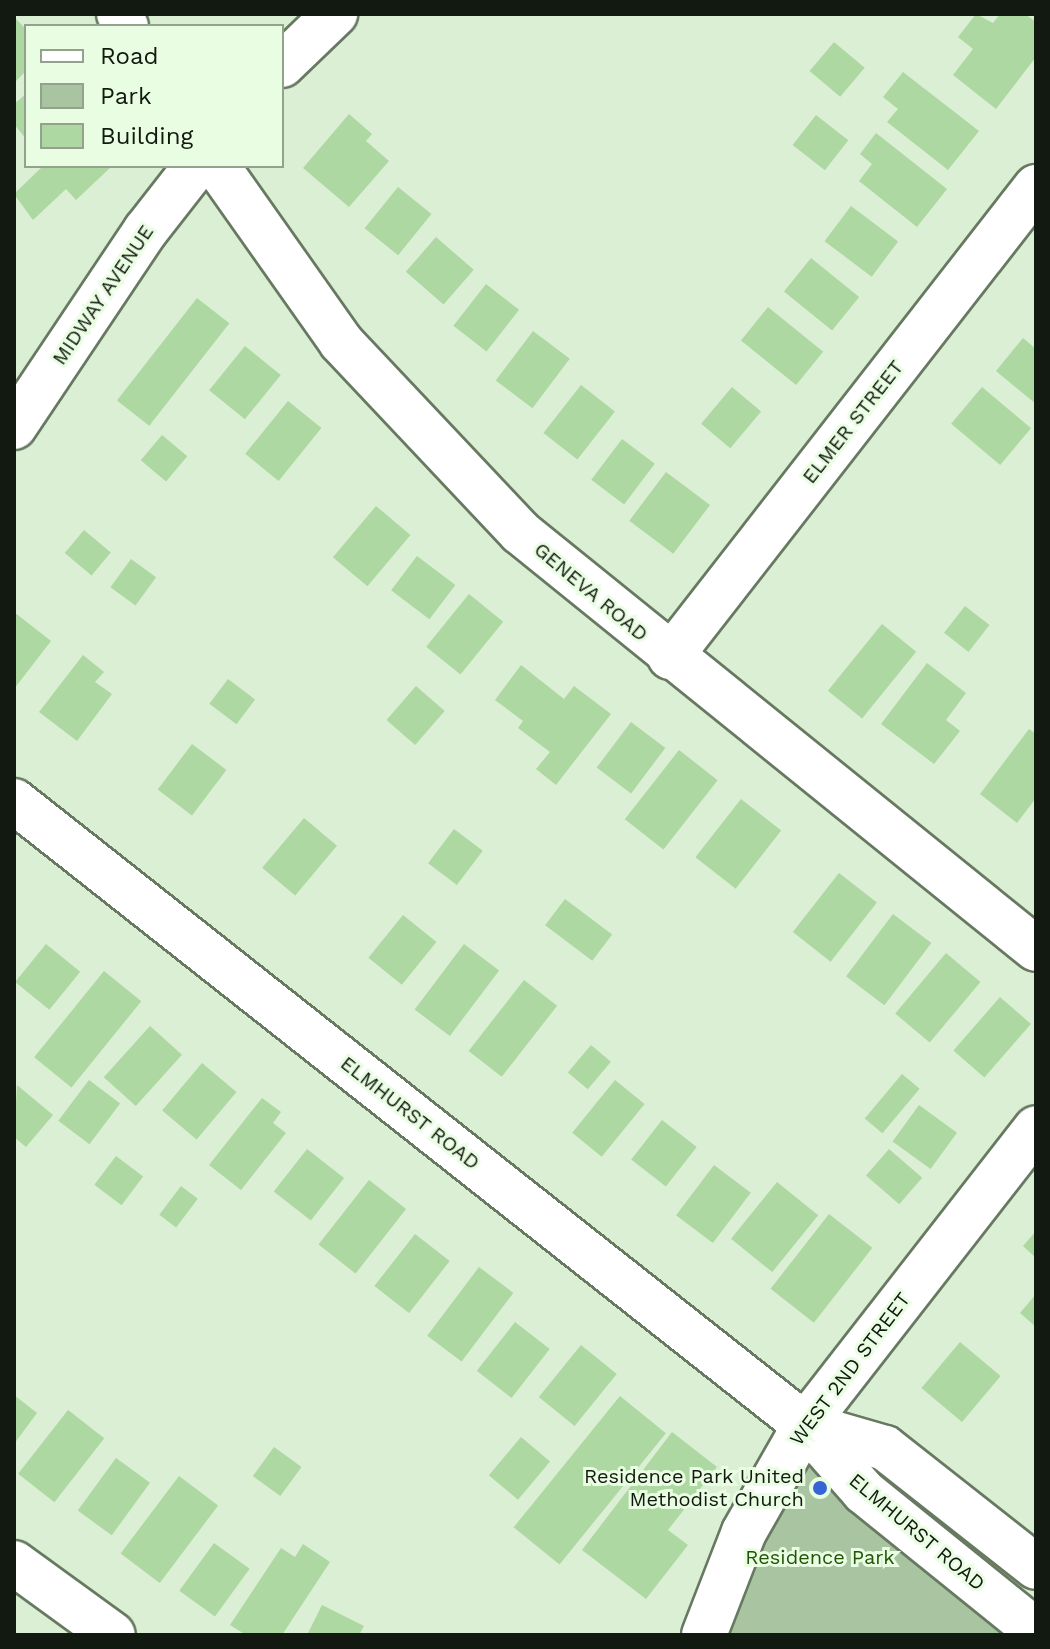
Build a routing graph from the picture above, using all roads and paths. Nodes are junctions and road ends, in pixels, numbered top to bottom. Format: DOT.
graph roads {
  1 [pos="335,14"];
  2 [pos="284,63"];
  3 [pos="194,168"];
  4 [pos="218,168"];
  5 [pos="1036,187"];
  6 [pos="14,427"];
  7 [pos="670,657"];
  8 [pos="14,801"];
  9 [pos="1036,949"];
  10 [pos="1036,1128"];
  11 [pos="805,1425"];
  12 [pos="14,1563"];
  13 [pos="1036,1567"];
  14 [pos="1036,1631"];
  15 [pos="113,1635"];
  16 [pos="704,1635"];
  1 -- 2 [label="street"];
  3 -- 6 [label="street, MIDWAY AVENUE"];
  4 -- 7 [label="street, GENEVA ROAD"];
  5 -- 7 [label="street, ELMER STREET"];
  7 -- 9 [label="street, GENEVA ROAD"];
  8 -- 11 [label="street, ELMHURST ROAD"];
  10 -- 11 [label="street, WEST 2ND STREET"];
  11 -- 13 [label="street, ELMHURST ROAD"];
  11 -- 14 [label="street, ELMHURST ROAD"];
  11 -- 16 [label="street, WEST 2ND STREET"];
  12 -- 15 [label="street"];
}
